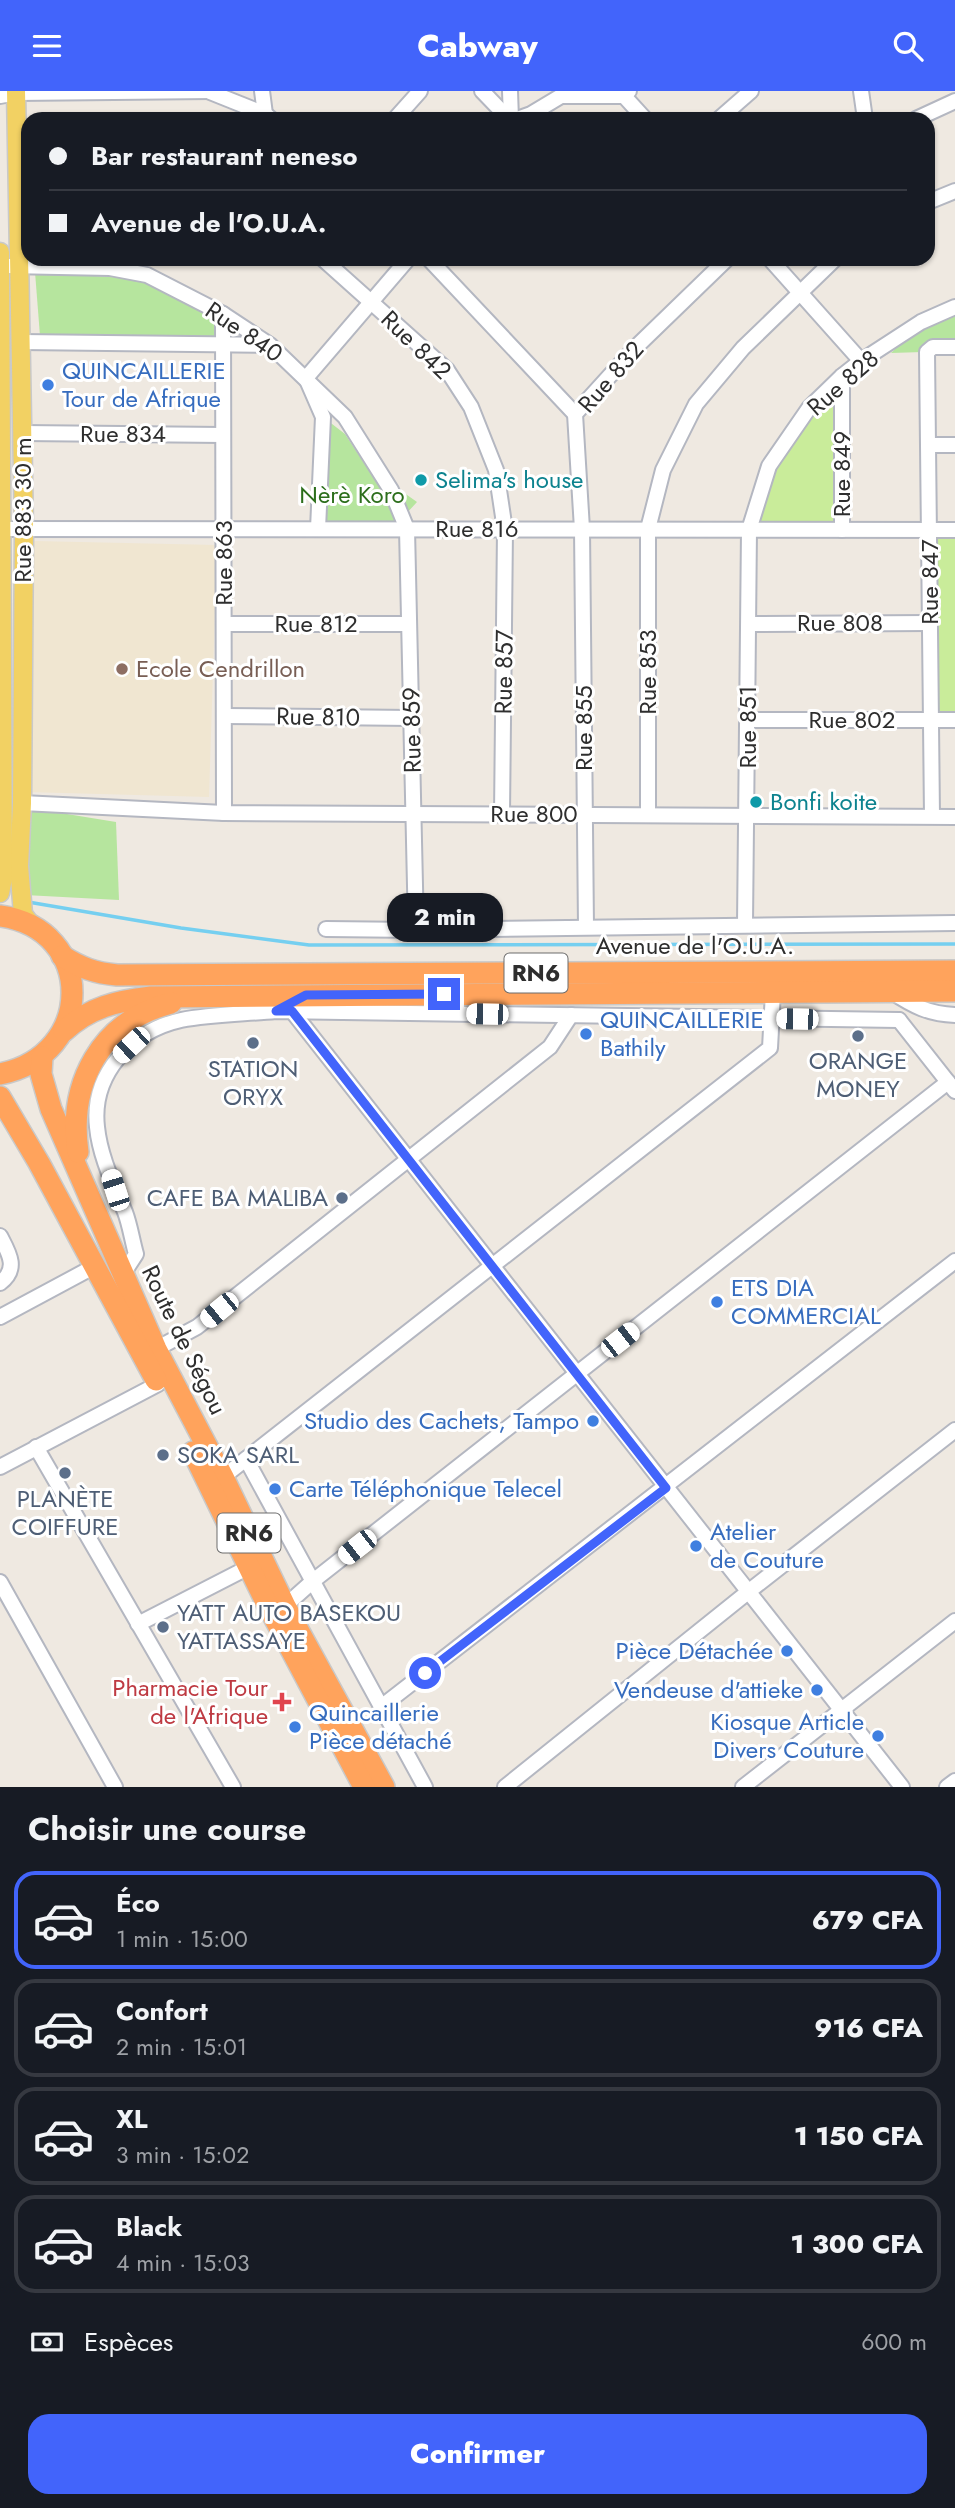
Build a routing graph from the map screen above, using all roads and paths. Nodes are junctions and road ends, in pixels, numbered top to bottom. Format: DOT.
graph roads {
  1 [pos="211,91"];
  2 [pos="262,91"];
  3 [pos="420,91"];
  4 [pos="482,91"];
  5 [pos="510,91"];
  6 [pos="751,91"];
  7 [pos="861,91"];
  8 [pos="11,93"];
  9 [pos="600,94"];
  10 [pos="627,94"];
  11 [pos="955,101"];
  12 [pos="257,112"];
  13 [pos="267,112"];
  14 [pos="401,112"];
  15 [pos="503,112"];
  16 [pos="510,112"];
  17 [pos="534,112"];
  18 [pos="640,112"];
  19 [pos="727,112"];
  20 [pos="863,112"];
  21 [pos="931,112"];
  22 [pos="21,156"];
  23 [pos="955,191"];
  24 [pos="935,199"];
  25 [pos="21,233"];
  26 [pos="0,252"];
  27 [pos="0,266"];
  28 [pos="20,266"];
  29 [pos="331,266"];
  30 [pos="402,266"];
  31 [pos="436,266"];
  32 [pos="720,266"];
  33 [pos="776,266"];
  34 [pos="827,266"];
  35 [pos="799,291"];
  36 [pos="371,303"];
  37 [pos="955,307"];
  38 [pos="223,314"];
  39 [pos="21,342"];
  40 [pos="223,344"];
  41 [pos="270,345"];
  42 [pos="955,347"];
  43 [pos="862,361"];
  44 [pos="842,376"];
  45 [pos="306,377"];
  46 [pos="575,414"];
  47 [pos="22,433"];
  48 [pos="1,435"];
  49 [pos="223,435"];
  50 [pos="929,445"];
  51 [pos="955,445"];
  52 [pos="1,529"];
  53 [pos="318,529"];
  54 [pos="407,529"];
  55 [pos="24,530"];
  56 [pos="223,530"];
  57 [pos="505,530"];
  58 [pos="582,530"];
  59 [pos="648,530"];
  60 [pos="749,530"];
  61 [pos="842,530"];
  62 [pos="929,530"];
  63 [pos="955,530"];
  64 [pos="24,560"];
  65 [pos="3,561"];
  66 [pos="930,623"];
  67 [pos="224,624"];
  68 [pos="409,624"];
  69 [pos="749,624"];
  70 [pos="224,716"];
  71 [pos="412,718"];
  72 [pos="748,720"];
  73 [pos="931,720"];
  74 [pos="955,720"];
  75 [pos="1,793"];
  76 [pos="22,803"];
  77 [pos="224,813"];
  78 [pos="414,814"];
  79 [pos="502,814"];
  80 [pos="585,814"];
  81 [pos="648,815"];
  82 [pos="748,815"];
  83 [pos="932,816"];
  84 [pos="955,817"];
  85 [pos="0,893"];
  86 [pos="0,916"];
  87 [pos="955,923"];
  88 [pos="745,924"];
  89 [pos="32,926"];
  90 [pos="586,927"];
  91 [pos="326,929"];
  92 [pos="416,930"];
  93 [pos="62,956"];
  94 [pos="955,971"];
  95 [pos="955,991"];
  96 [pos="773,992"];
  97 [pos="891,992"];
  98 [pos="932,992"];
  99 [pos="202,995"];
  100 [pos="299,1003"];
  101 [pos="913,1006"];
  102 [pos="276,1011"];
  103 [pos="571,1015"];
  104 [pos="955,1015"];
  105 [pos="771,1018"];
  106 [pos="899,1020"];
  107 [pos="64,1031"];
  108 [pos="42,1057"];
  109 [pos="0,1074"];
  110 [pos="951,1086"];
  111 [pos="0,1097"];
  112 [pos="408,1160"];
  113 [pos="89,1195"];
  114 [pos="0,1236"];
  115 [pos="955,1261"];
  116 [pos="95,1266"];
  117 [pos="492,1266"];
  118 [pos="123,1274"];
  119 [pos="0,1283"];
  120 [pos="0,1317"];
  121 [pos="156,1349"];
  122 [pos="577,1374"];
  123 [pos="158,1384"];
  124 [pos="955,1430"];
  125 [pos="36,1447"];
  126 [pos="246,1459"];
  127 [pos="0,1467"];
  128 [pos="223,1478"];
  129 [pos="666,1488"];
  130 [pos="250,1567"];
  131 [pos="313,1581"];
  132 [pos="0,1582"];
  133 [pos="748,1592"];
  134 [pos="285,1606"];
  135 [pos="955,1621"];
  136 [pos="138,1624"];
  137 [pos="382,1707"];
  138 [pos="841,1710"];
  139 [pos="955,1781"];
  140 [pos="115,1787"];
  141 [pos="233,1787"];
  142 [pos="364,1787"];
  143 [pos="384,1787"];
  144 [pos="425,1787"];
  145 [pos="505,1787"];
  146 [pos="743,1787"];
  147 [pos="902,1787"];
  148 [pos="947,1787"];
  1 -- 8 [label="street"];
  1 -- 12 [label="street"];
  2 -- 13 [label="street"];
  3 -- 14 [label="street"];
  4 -- 15 [label="street"];
  5 -- 16 [label="street"];
  6 -- 19 [label="street"];
  7 -- 20 [label="street"];
  8 -- 22 [label="main road, Rue 883 30 m"];
  9 -- 10 [label="street"];
  9 -- 17 [label="street"];
  10 -- 18 [label="street"];
  11 -- 21 [label="street"];
  23 -- 24 [label="street"];
  25 -- 28 [label="main road, Rue 883 30 m"];
  26 -- 27 [label="main road"];
  27 -- 28 [label="street, Rue 840"];
  27 -- 48 [label="main road"];
  28 -- 38 [label="street, Rue 840"];
  28 -- 39 [label="main road, Rue 883 30 m"];
  29 -- 36 [label="street, Rue 842"];
  30 -- 36 [label="street"];
  31 -- 46 [label="street"];
  32 -- 46 [label="street, Rue 832"];
  33 -- 35 [label="street"];
  34 -- 35 [label="street, Rue 853"];
  35 -- 43 [label="street"];
  35 -- 59 [label="street, Rue 853"];
  36 -- 45 [label="street"];
  36 -- 57 [label="street, Rue 842"];
  37 -- 43 [label="street, Rue 828"];
  38 -- 40 [label="street, Rue 863"];
  38 -- 41 [label="street, Rue 840"];
  39 -- 40 [label="street"];
  39 -- 47 [label="main road, Rue 883 30 m"];
  40 -- 41 [label="street"];
  40 -- 49 [label="street, Rue 863"];
  41 -- 45 [label="street, Rue 840"];
  42 -- 50 [label="street, Rue 847"];
  43 -- 44 [label="street, Rue 828"];
  44 -- 60 [label="street, Rue 828"];
  44 -- 61 [label="street, Rue 849"];
  45 -- 53 [label="street"];
  45 -- 54 [label="street, Rue 840"];
  46 -- 58 [label="street, Rue 832"];
  47 -- 49 [label="street, Rue 834"];
  47 -- 55 [label="main road, Rue 883 30 m"];
  48 -- 52 [label="main road"];
  49 -- 56 [label="street, Rue 863"];
  50 -- 51 [label="street"];
  50 -- 62 [label="street, Rue 847"];
  52 -- 55 [label="street, Rue 816"];
  52 -- 65 [label="main road"];
  53 -- 54 [label="street, Rue 816"];
  53 -- 56 [label="street, Rue 816"];
  54 -- 57 [label="street, Rue 816"];
  54 -- 68 [label="street, Rue 859"];
  55 -- 56 [label="street, Rue 816"];
  55 -- 64 [label="main road, Rue 883 30 m"];
  56 -- 67 [label="street, Rue 863"];
  57 -- 58 [label="street, Rue 816"];
  57 -- 79 [label="street, Rue 857"];
  58 -- 59 [label="street, Rue 816"];
  58 -- 80 [label="street, Rue 855"];
  59 -- 60 [label="street, Rue 816"];
  59 -- 81 [label="street, Rue 853"];
  60 -- 61 [label="street, Rue 816"];
  60 -- 69 [label="street, Rue 851"];
  61 -- 62 [label="street, Rue 816"];
  62 -- 63 [label="street, Rue 816"];
  62 -- 66 [label="street, Rue 847"];
  64 -- 65 [label="street"];
  64 -- 76 [label="main road, Rue 883 30 m"];
  65 -- 75 [label="main road"];
  66 -- 69 [label="street, Rue 808"];
  66 -- 73 [label="street, Rue 847"];
  67 -- 68 [label="street, Rue 812"];
  67 -- 70 [label="street, Rue 863"];
  68 -- 71 [label="street, Rue 859"];
  69 -- 72 [label="street, Rue 851"];
  70 -- 71 [label="street, Rue 810"];
  70 -- 77 [label="street, Rue 863"];
  71 -- 78 [label="street, Rue 859"];
  72 -- 73 [label="street, Rue 802"];
  72 -- 82 [label="street, Rue 851"];
  73 -- 74 [label="street, Rue 802"];
  73 -- 83 [label="street, Rue 847"];
  75 -- 85 [label="main road"];
  76 -- 77 [label="street, Rue 800"];
  76 -- 89 [label="main road, Rue 883 30 m"];
  77 -- 78 [label="street, Rue 800"];
  78 -- 79 [label="street, Rue 800"];
  78 -- 92 [label="street, Rue 859"];
  79 -- 80 [label="street, Rue 800"];
  80 -- 81 [label="street, Rue 800"];
  80 -- 90 [label="street, Rue 855"];
  81 -- 82 [label="street, Rue 800"];
  82 -- 83 [label="street, Rue 800"];
  82 -- 88 [label="street, Rue 851"];
  83 -- 84 [label="street, Rue 800"];
  86 -- 89 [label="highway"];
  87 -- 88 [label="street, Avenue de l'O.U.A."];
  88 -- 90 [label="street, Avenue de l'O.U.A."];
  89 -- 93 [label="highway"];
  90 -- 92 [label="street, Avenue de l'O.U.A."];
  91 -- 92 [label="street, Avenue de l'O.U.A."];
  93 -- 94 [label="highway, Avenue de l'O.U.A. / RN6"];
  93 -- 107 [label="highway"];
  95 -- 98 [label="highway, Avenue de l'O.U.A. / RN6"];
  96 -- 97 [label="highway, Avenue de l'O.U.A. / RN6"];
  96 -- 100 [label="highway, Avenue de l'O.U.A. / RN6"];
  96 -- 105 [label="street"];
  97 -- 98 [label="highway, Avenue de l'O.U.A. / RN6"];
  97 -- 101 [label="street"];
  98 -- 101 [label="street"];
  99 -- 100 [label="highway, Avenue de l'O.U.A. / RN6"];
  99 -- 107 [label="highway, Avenue de l'O.U.A. / RN6"];
  99 -- 113 [label="highway, RN6"];
  100 -- 102 [label="street"];
  100 -- 102 [label="street, Avenue de l'O.U.A."];
  100 -- 103 [label="street, Avenue de l'O.U.A."];
  100 -- 112 [label="street"];
  101 -- 104 [label="street"];
  101 -- 106 [label="street"];
  102 -- 118 [label="street, Avenue de l'O.U.A."];
  103 -- 105 [label="street, Avenue de l'O.U.A."];
  103 -- 112 [label="street"];
  105 -- 106 [label="street, Avenue de l'O.U.A."];
  105 -- 117 [label="street"];
  106 -- 110 [label="street"];
  107 -- 108 [label="highway"];
  108 -- 109 [label="highway"];
  108 -- 113 [label="highway, Route de Ségou / RN6"];
  110 -- 122 [label="street"];
  111 -- 116 [label="highway, Route de Ségou / RN6"];
  112 -- 117 [label="street"];
  112 -- 121 [label="street"];
  113 -- 118 [label="highway, Route de Ségou / RN6"];
  114 -- 119 [label="street"];
  115 -- 129 [label="street"];
  116 -- 120 [label="street"];
  116 -- 123 [label="highway, Route de Ségou / RN6"];
  117 -- 122 [label="street"];
  117 -- 126 [label="street"];
  118 -- 121 [label="highway, Route de Ségou / RN6"];
  121 -- 128 [label="highway, Route de Ségou / RN6"];
  122 -- 129 [label="street"];
  122 -- 131 [label="street"];
  123 -- 125 [label="street"];
  123 -- 130 [label="highway, Route de Ségou / RN6"];
  124 -- 133 [label="street"];
  125 -- 127 [label="street"];
  125 -- 136 [label="street"];
  126 -- 128 [label="street"];
  126 -- 131 [label="street"];
  128 -- 134 [label="highway, Route de Ségou / RN6"];
  129 -- 133 [label="street"];
  129 -- 137 [label="street"];
  130 -- 136 [label="street"];
  130 -- 142 [label="highway, Route de Ségou / RN6"];
  131 -- 134 [label="street"];
  131 -- 137 [label="street"];
  132 -- 140 [label="street"];
  133 -- 138 [label="street"];
  133 -- 145 [label="street"];
  134 -- 143 [label="highway, Route de Ségou / RN6"];
  135 -- 138 [label="street"];
  136 -- 141 [label="street"];
  137 -- 144 [label="street"];
  138 -- 146 [label="street"];
  138 -- 147 [label="street"];
  139 -- 148 [label="street"];
}
